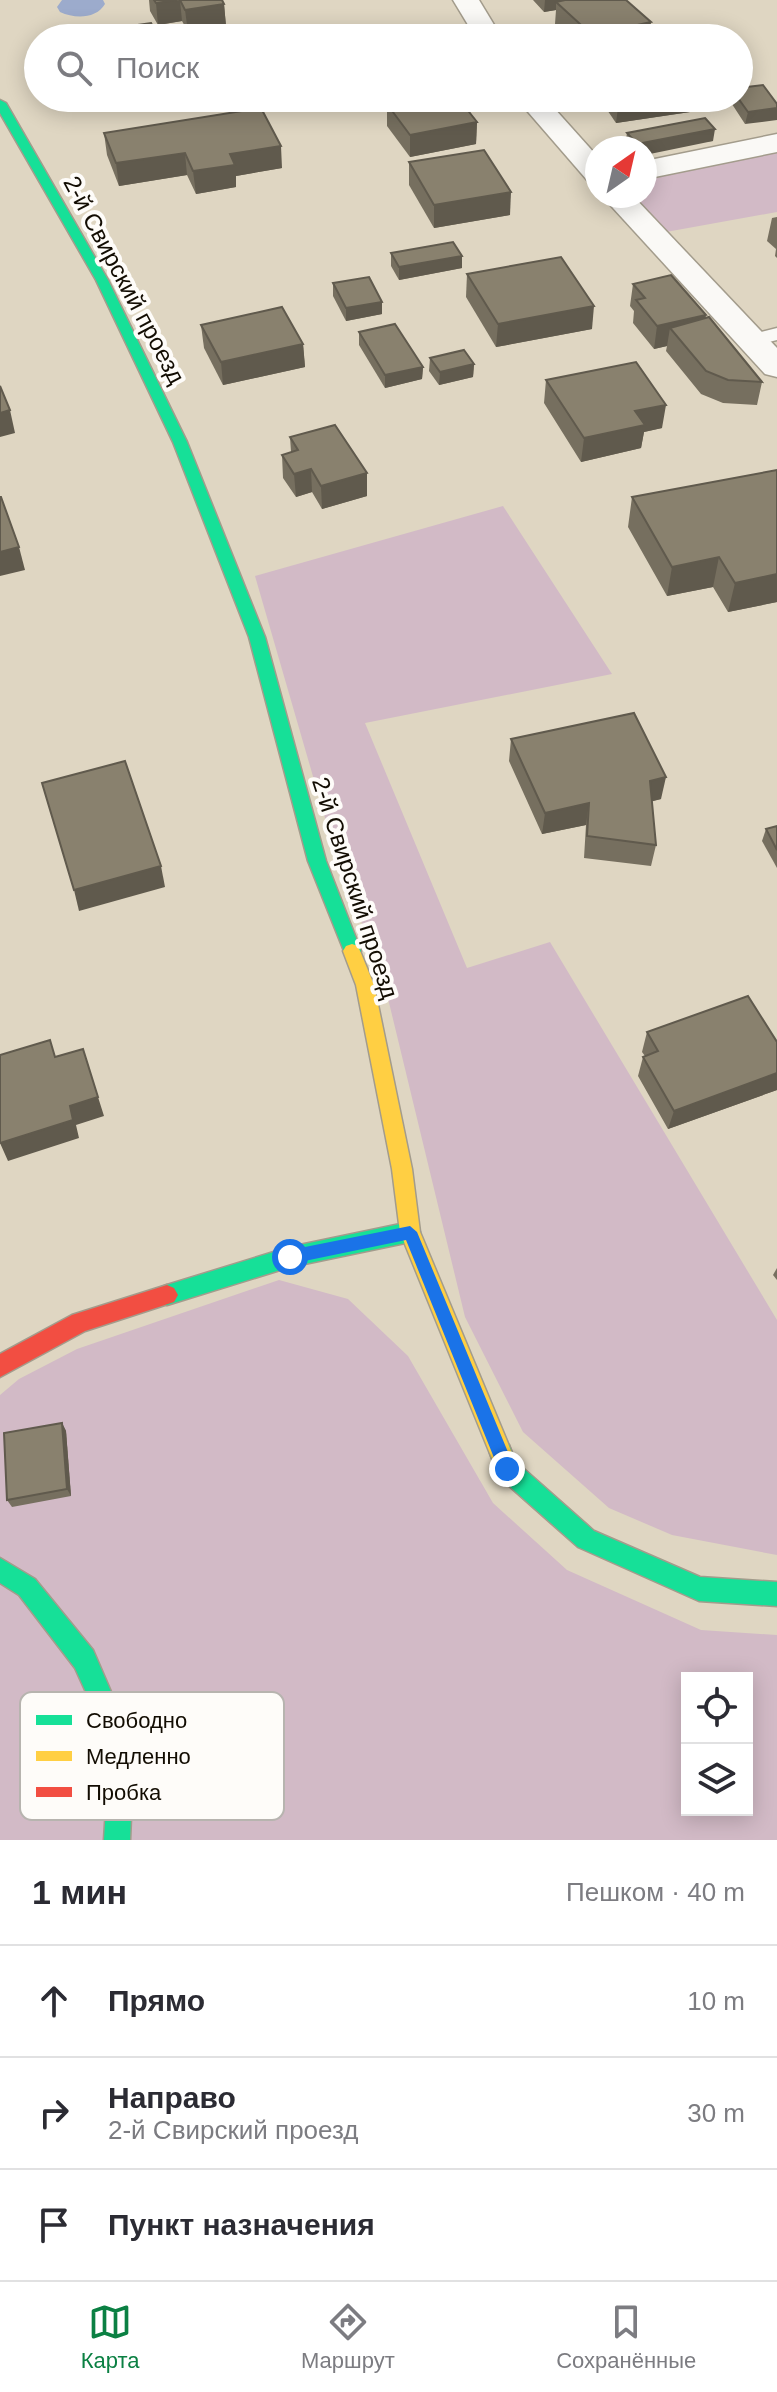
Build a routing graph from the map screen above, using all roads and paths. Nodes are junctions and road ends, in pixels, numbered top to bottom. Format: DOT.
graph roads {
  1 [pos="466,0"];
  2 [pos="481,24"];
  3 [pos="0,103"];
  4 [pos="542,112"];
  5 [pos="777,143"];
  6 [pos="585,160"];
  7 [pos="657,168"];
  8 [pos="630,208"];
  9 [pos="765,337"];
  10 [pos="777,367"];
  11 [pos="410,1232"];
  12 [pos="0,1366"];
  13 [pos="0,1570"];
  14 [pos="777,1594"];
  15 [pos="99,1692"];
  16 [pos="118,1820"];
  17 [pos="117,1840"];
  1 -- 2 [label="street"];
  3 -- 11 [label="street, 2-й Свирский проезд"];
  4 -- 6 [label="street"];
  5 -- 7 [label="street"];
  8 -- 9 [label="street"];
  9 -- 10 [label="street"];
  11 -- 12 [label="street"];
  11 -- 14 [label="street, 2-й Свирский проезд"];
  13 -- 15 [label="street"];
  16 -- 17 [label="street"];
}
